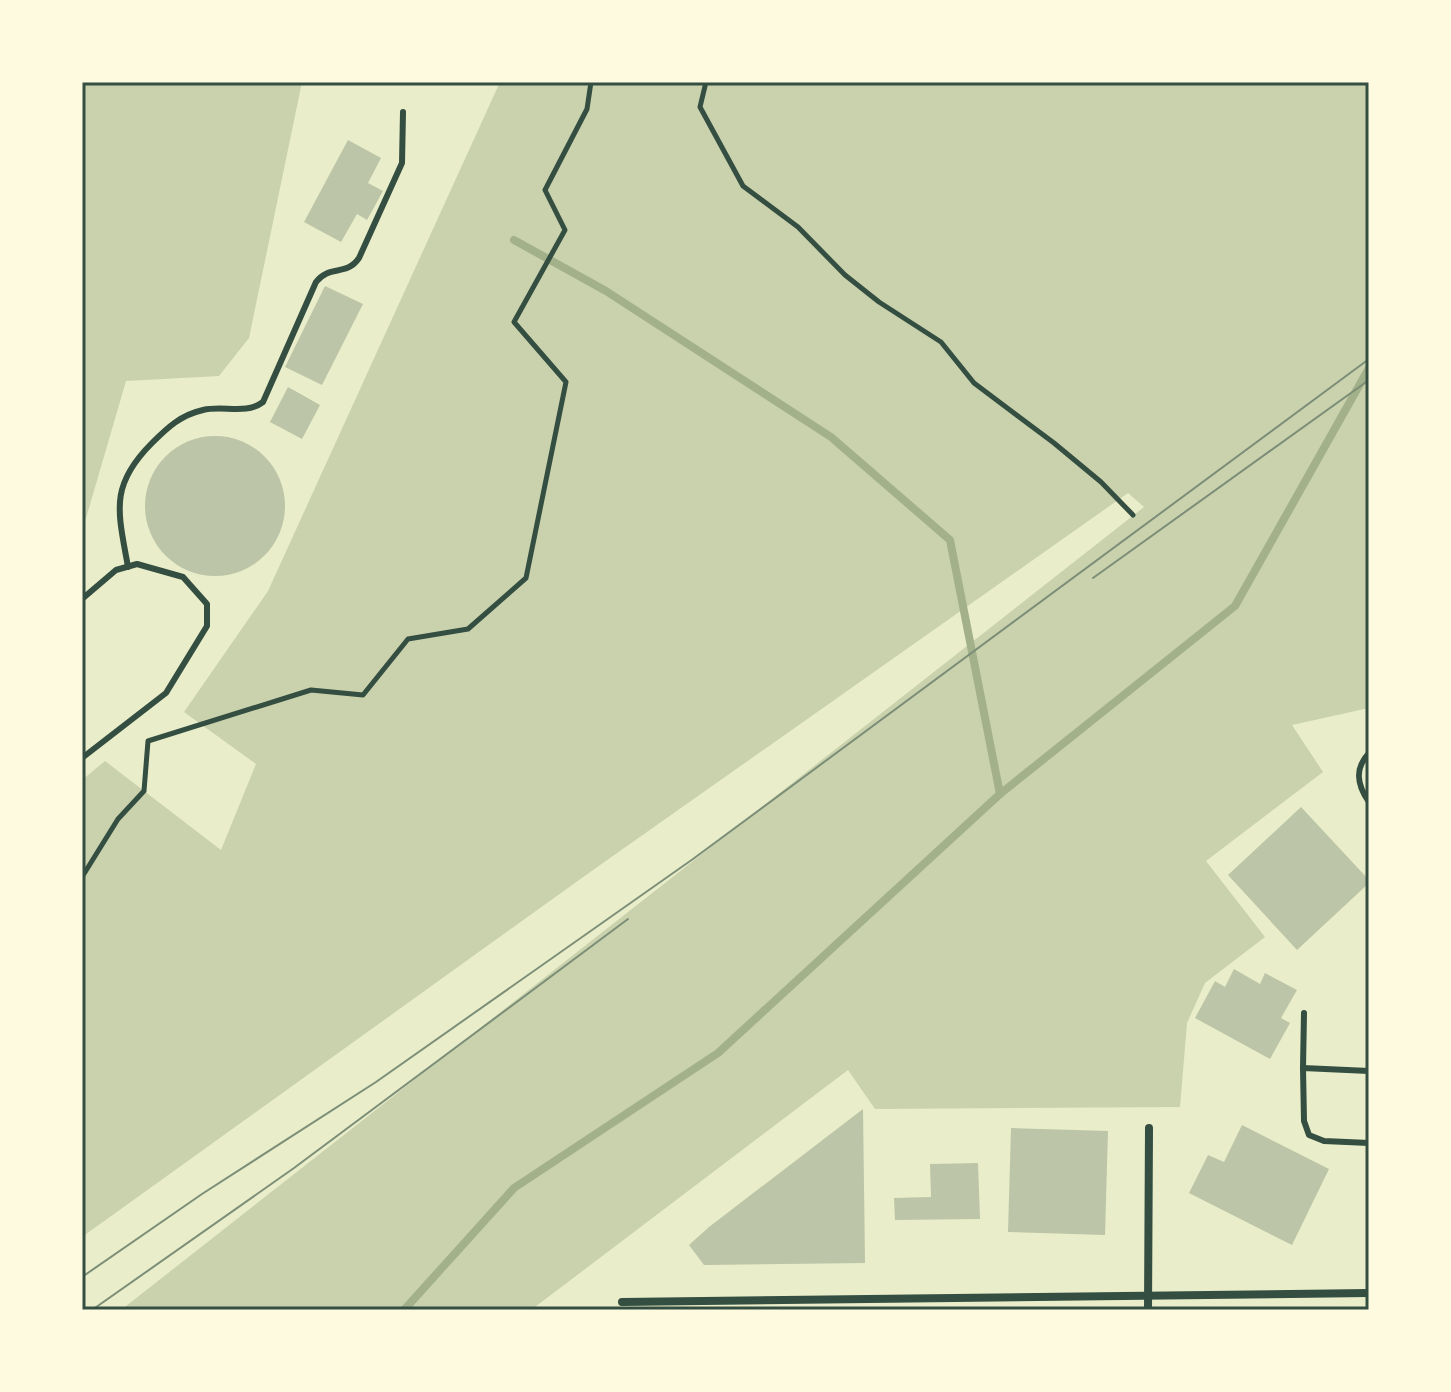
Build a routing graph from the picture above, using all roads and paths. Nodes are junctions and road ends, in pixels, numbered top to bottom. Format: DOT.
graph roads {
  1 [pos="591,82"];
  2 [pos="706,82"];
  3 [pos="403,112"];
  4 [pos="1133,515"];
  5 [pos="128,567"];
  6 [pos="82,599"];
  7 [pos="1369,753"];
  8 [pos="82,758"];
  9 [pos="1369,802"];
  10 [pos="82,877"];
  11 [pos="1304,1013"];
  12 [pos="1303,1068"];
  13 [pos="1369,1071"];
  14 [pos="1149,1128"];
  15 [pos="1369,1143"];
  16 [pos="1369,1293"];
  17 [pos="1149,1297"];
  18 [pos="622,1302"];
  19 [pos="1148,1310"];
  1 -- 10 [label="path"];
  2 -- 4 [label="path"];
  3 -- 5 [label="lane"];
  5 -- 6 [label="lane"];
  5 -- 8 [label="lane"];
  7 -- 9 [label="lane"];
  11 -- 12 [label="lane"];
  12 -- 13 [label="lane"];
  12 -- 15 [label="lane"];
  14 -- 17 [label="street"];
  16 -- 17 [label="street"];
  17 -- 18 [label="street"];
  17 -- 19 [label="street"];
}
